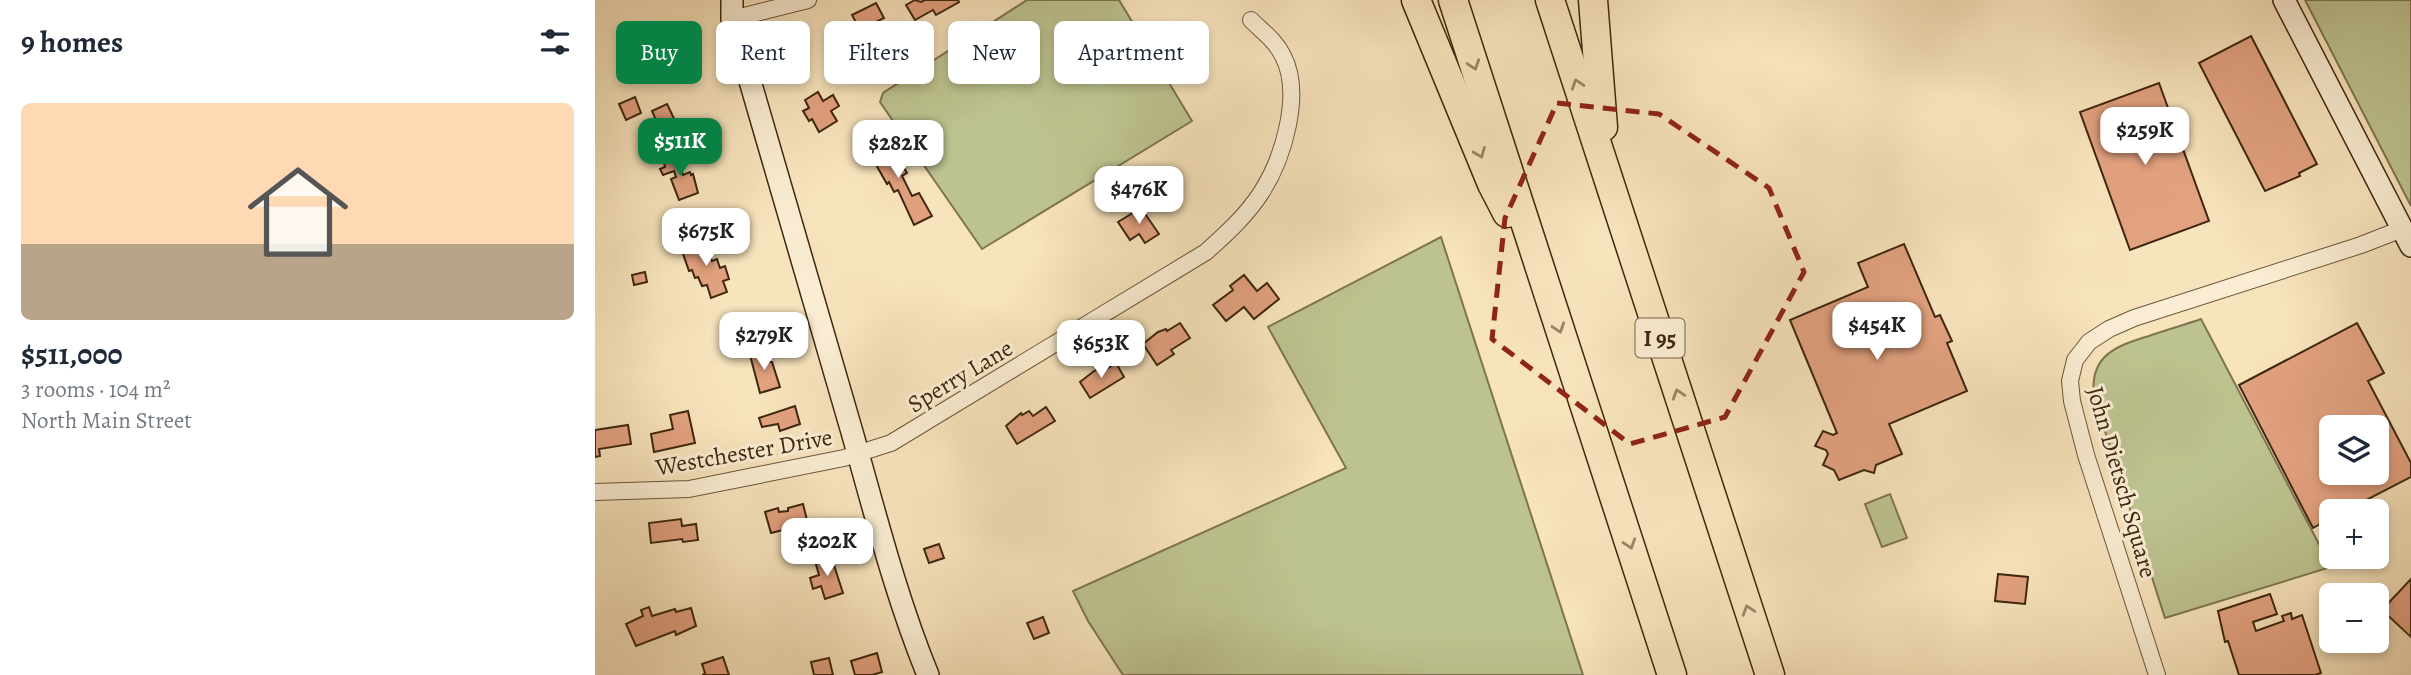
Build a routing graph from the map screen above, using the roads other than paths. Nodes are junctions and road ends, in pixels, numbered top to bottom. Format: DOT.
graph roads {
  1 [pos="719,0"];
  2 [pos="808,0"];
  3 [pos="1416,0"];
  4 [pos="1453,0"];
  5 [pos="1550,0"];
  6 [pos="1593,0"];
  7 [pos="2284,0"];
  8 [pos="732,9"];
  9 [pos="1251,20"];
  10 [pos="1608,179"];
  11 [pos="2407,237"];
  12 [pos="1546,287"];
  13 [pos="858,454"];
  14 [pos="595,492"];
  15 [pos="928,675"];
  16 [pos="1672,675"];
  17 [pos="1770,675"];
  18 [pos="2157,675"];
  1 -- 8 [label="main road"];
  2 -- 8 [label="street"];
  3 -- 12 [label="highway, one-way"];
  4 -- 12 [label="highway, one-way"];
  10 -- 5 [label="highway, I 95, one-way"];
  6 -- 10 [label="highway"];
  7 -- 11 [label="main road"];
  8 -- 13 [label="main road"];
  9 -- 13 [label="street, Sperry Lane"];
  17 -- 10 [label="highway, I 95, one-way"];
  11 -- 18 [label="street, John Dietsch Square"];
  12 -- 16 [label="highway, one-way"];
  13 -- 14 [label="street, Westchester Drive"];
  13 -- 15 [label="main road"];
}
